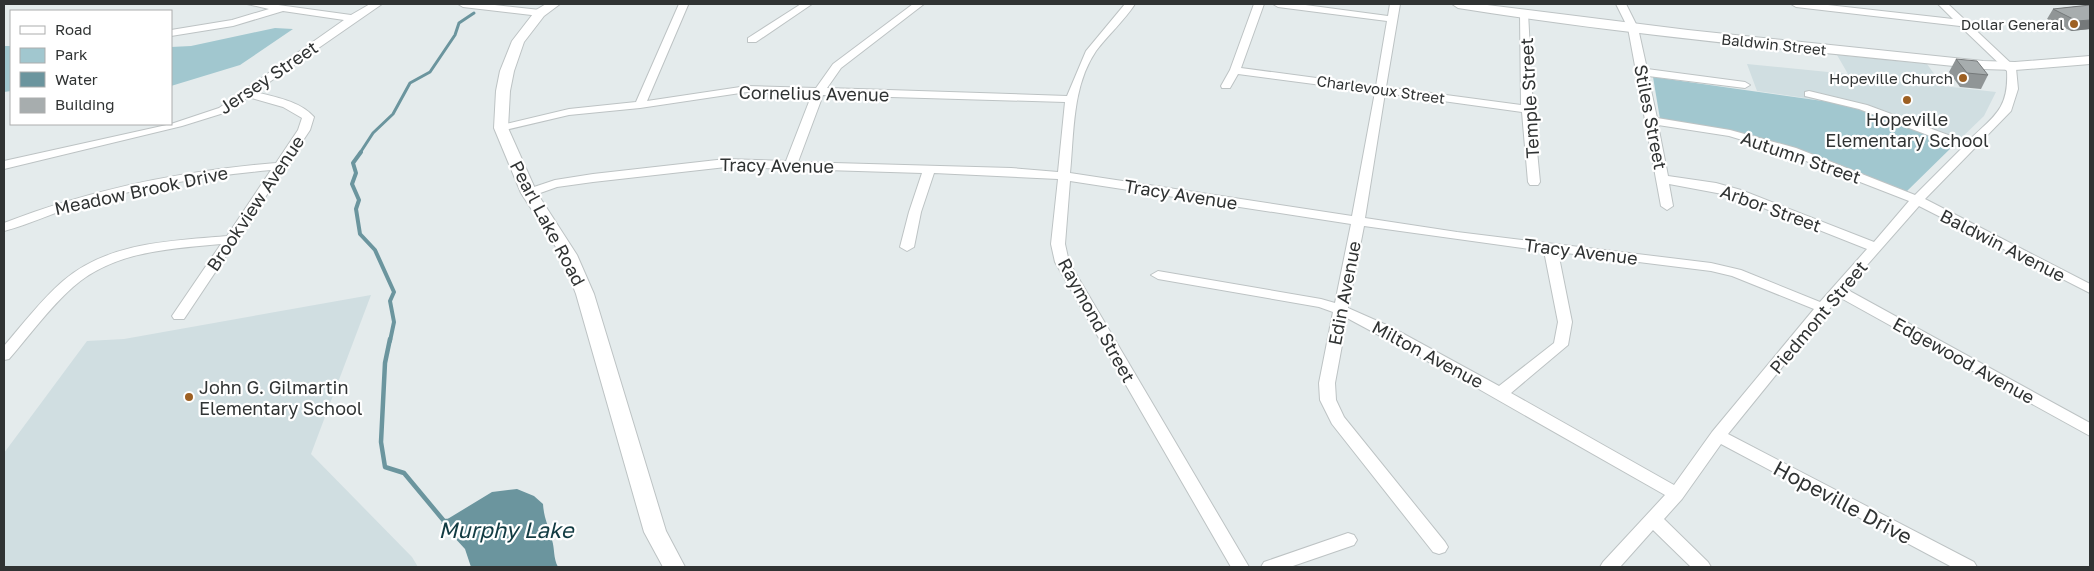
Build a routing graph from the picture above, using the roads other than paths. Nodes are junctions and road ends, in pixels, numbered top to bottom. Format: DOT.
graph roads {
  1 [pos="252,4"];
  2 [pos="378,4"];
  3 [pos="463,4"];
  4 [pos="554,4"];
  5 [pos="807,4"];
  6 [pos="919,4"];
  7 [pos="1130,4"];
  8 [pos="1259,4"];
  9 [pos="1278,4"];
  10 [pos="1395,4"];
  11 [pos="1458,4"];
  12 [pos="1621,4"];
  13 [pos="1796,4"];
  14 [pos="1943,4"];
  15 [pos="683,5"];
  16 [pos="284,8"];
  17 [pos="540,13"];
  18 [pos="1525,14"];
  19 [pos="353,18"];
  20 [pos="1392,19"];
  21 [pos="1963,23"];
  22 [pos="1632,28"];
  23 [pos="172,33"];
  24 [pos="752,40"];
  25 [pos="2090,60"];
  26 [pos="2010,66"];
  27 [pos="1235,70"];
  28 [pos="1642,72"];
  29 [pos="1744,85"];
  30 [pos="1226,86"];
  31 [pos="1381,89"];
  32 [pos="819,91"];
  33 [pos="248,94"];
  34 [pos="1809,94"];
  35 [pos="1071,99"];
  36 [pos="640,105"];
  37 [pos="1527,109"];
  38 [pos="1652,121"];
  39 [pos="172,124"];
  40 [pos="169,125"];
  41 [pos="501,128"];
  42 [pos="1969,147"];
  43 [pos="792,164"];
  44 [pos="4,165"];
  45 [pos="280,166"];
  46 [pos="929,169"];
  47 [pos="1062,176"];
  48 [pos="1663,180"];
  49 [pos="1534,182"];
  50 [pos="530,193"];
  51 [pos="1917,200"];
  52 [pos="1667,206"];
  53 [pos="1358,221"];
  54 [pos="4,227"];
  55 [pos="231,239"];
  56 [pos="1550,246"];
  57 [pos="907,247"];
  58 [pos="1876,248"];
  59 [pos="1158,275"];
  60 [pos="2090,289"];
  61 [pos="1837,290"];
  62 [pos="1823,308"];
  63 [pos="1340,309"];
  64 [pos="179,316"];
  65 [pos="4,355"];
  66 [pos="1501,393"];
  67 [pos="2090,430"];
  68 [pos="1718,436"];
  69 [pos="1676,494"];
  70 [pos="1654,520"];
  71 [pos="1348,540"];
  72 [pos="1438,547"];
  73 [pos="674,567"];
  74 [pos="1240,567"];
  75 [pos="1270,567"];
  76 [pos="1609,567"];
  77 [pos="1702,567"];
  78 [pos="1968,567"];
  1 -- 16 [label="street"];
  2 -- 19 [label="street, Jersey Street"];
  3 -- 17 [label="street"];
  4 -- 17 [label="main road, Pearl Lake Road"];
  5 -- 24 [label="street"];
  6 -- 32 [label="street"];
  7 -- 35 [label="street, Raymond Street"];
  8 -- 27 [label="street"];
  9 -- 20 [label="street"];
  10 -- 20 [label="street, Edin Avenue"];
  11 -- 18 [label="main road, Baldwin Street"];
  12 -- 22 [label="street, Stiles Street"];
  13 -- 21 [label="street"];
  14 -- 21 [label="street"];
  15 -- 36 [label="street"];
  16 -- 19 [label="street"];
  16 -- 23 [label="street"];
  17 -- 41 [label="main road, Pearl Lake Road"];
  18 -- 22 [label="main road, Baldwin Street"];
  18 -- 37 [label="street, Temple Street"];
  19 -- 33 [label="street, Jersey Street"];
  20 -- 31 [label="street, Edin Avenue"];
  21 -- 26 [label="street"];
  22 -- 26 [label="main road, Baldwin Street"];
  22 -- 28 [label="street, Stiles Street"];
  25 -- 26 [label="main road, Baldwin Street"];
  26 -- 42 [label="street, Piedmont Street"];
  27 -- 30 [label="street"];
  27 -- 31 [label="street, Charlevoux Street"];
  28 -- 29 [label="street"];
  28 -- 38 [label="street, Stiles Street"];
  31 -- 37 [label="street, Charlevoux Street"];
  31 -- 53 [label="street, Edin Avenue"];
  32 -- 35 [label="street, Cornelius Avenue"];
  32 -- 36 [label="street, Cornelius Avenue"];
  32 -- 43 [label="street"];
  33 -- 39 [label="street, Jersey Street"];
  33 -- 45 [label="street, Brookview Avenue"];
  34 -- 42 [label="street"];
  35 -- 47 [label="street, Raymond Street"];
  36 -- 41 [label="street, Cornelius Avenue"];
  37 -- 49 [label="street, Temple Street"];
  38 -- 48 [label="street, Stiles Street"];
  38 -- 51 [label="street, Autumn Street"];
  40 -- 44 [label="street, Jersey Street"];
  41 -- 50 [label="main road, Pearl Lake Road"];
  42 -- 51 [label="street, Piedmont Street"];
  43 -- 46 [label="street, Tracy Avenue"];
  43 -- 50 [label="street, Tracy Avenue"];
  45 -- 54 [label="street, Meadow Brook Drive"];
  45 -- 55 [label="street, Brookview Avenue"];
  46 -- 47 [label="street, Tracy Avenue"];
  46 -- 57 [label="street"];
  47 -- 53 [label="street, Tracy Avenue"];
  47 -- 74 [label="street, Raymond Street"];
  48 -- 52 [label="street, Stiles Street"];
  48 -- 58 [label="street, Arbor Street"];
  50 -- 73 [label="main road, Pearl Lake Road"];
  51 -- 58 [label="street, Piedmont Street"];
  51 -- 60 [label="street, Baldwin Avenue"];
  53 -- 56 [label="street, Tracy Avenue"];
  53 -- 63 [label="street, Edin Avenue"];
  55 -- 64 [label="street, Brookview Avenue"];
  55 -- 65 [label="street"];
  56 -- 62 [label="street, Tracy Avenue"];
  56 -- 66 [label="street"];
  58 -- 61 [label="street, Piedmont Street"];
  59 -- 63 [label="street, Milton Avenue"];
  61 -- 62 [label="street, Piedmont Street"];
  61 -- 67 [label="street, Edgewood Avenue"];
  62 -- 68 [label="street, Piedmont Street"];
  63 -- 66 [label="street, Milton Avenue"];
  63 -- 72 [label="street, Edin Avenue"];
  66 -- 69 [label="street, Milton Avenue"];
  68 -- 69 [label="street, Piedmont Street"];
  68 -- 78 [label="street, Hopeville Drive"];
  69 -- 70 [label="street, Piedmont Street"];
  70 -- 76 [label="street, Piedmont Street"];
  70 -- 77 [label="street"];
  71 -- 75 [label="street"];
}
